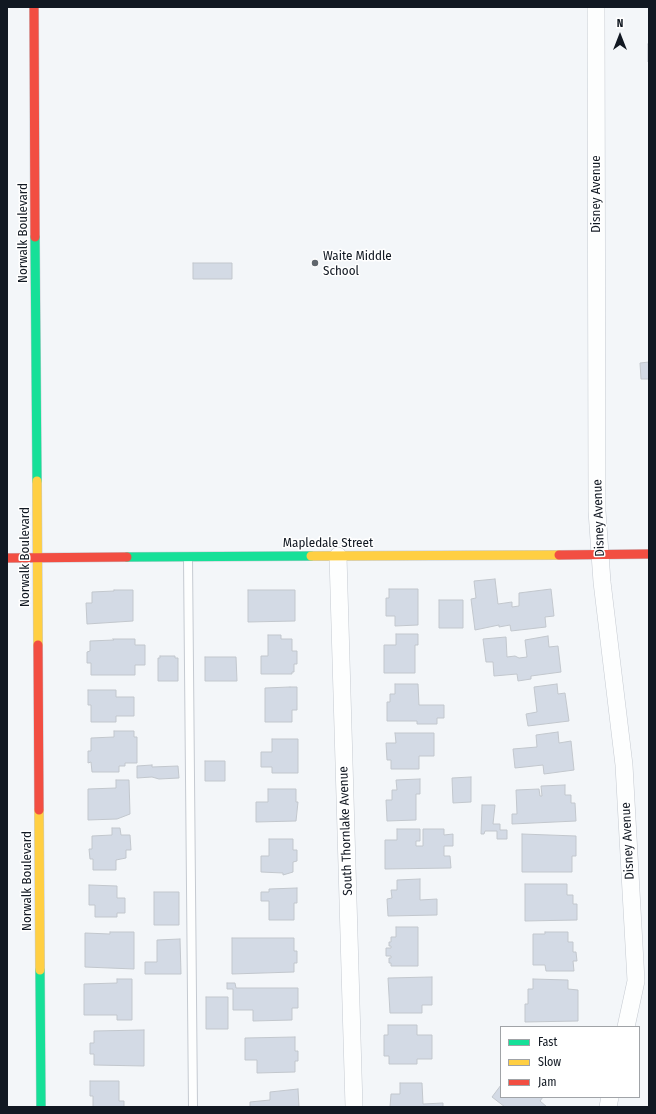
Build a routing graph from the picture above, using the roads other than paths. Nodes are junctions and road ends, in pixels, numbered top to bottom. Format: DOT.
graph roads {
  1 [pos="34,7"];
  2 [pos="596,7"];
  3 [pos="599,554"];
  4 [pos="649,554"];
  5 [pos="338,556"];
  6 [pos="188,557"];
  7 [pos="7,558"];
  8 [pos="38,558"];
  9 [pos="626,1026"];
  10 [pos="41,1107"];
  11 [pos="193,1107"];
  12 [pos="354,1107"];
  1 -- 8 [label="street, Norwalk Boulevard"];
  2 -- 3 [label="street, Disney Avenue"];
  3 -- 4 [label="street, Mapledale Street"];
  3 -- 5 [label="street, Mapledale Street"];
  3 -- 9 [label="street, Disney Avenue"];
  5 -- 6 [label="street, Mapledale Street"];
  5 -- 12 [label="street, South Thornlake Avenue"];
  6 -- 8 [label="street, Mapledale Street"];
  6 -- 11 [label="lane"];
  7 -- 8 [label="street, Mapledale Street"];
  8 -- 10 [label="street, Norwalk Boulevard"];
}
